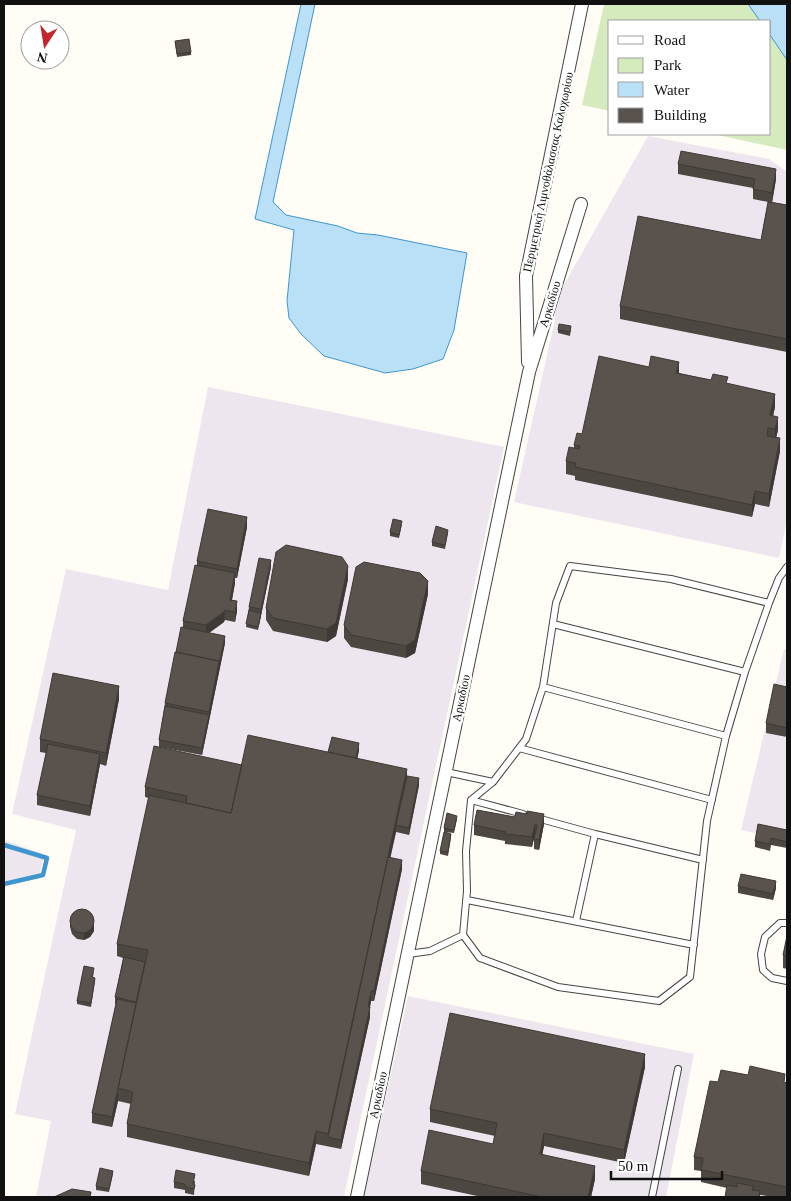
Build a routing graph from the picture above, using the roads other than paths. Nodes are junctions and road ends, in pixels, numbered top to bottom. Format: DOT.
graph roads {
  1 [pos="582,4"];
  2 [pos="582,204"];
  3 [pos="529,372"];
  4 [pos="787,567"];
  5 [pos="769,603"];
  6 [pos="553,624"];
  7 [pos="745,672"];
  8 [pos="543,687"];
  9 [pos="726,736"];
  10 [pos="518,748"];
  11 [pos="446,772"];
  12 [pos="493,782"];
  13 [pos="471,800"];
  14 [pos="712,800"];
  15 [pos="595,834"];
  16 [pos="703,860"];
  17 [pos="467,900"];
  18 [pos="576,921"];
  19 [pos="787,923"];
  20 [pos="463,934"];
  21 [pos="694,945"];
  22 [pos="408,954"];
  23 [pos="787,982"];
  24 [pos="678,1069"];
  25 [pos="357,1197"];
  26 [pos="652,1197"];
  1 -- 3 [label="street, Περιμετρική Λιμνοθάλασσας Καλοχωρίου"];
  2 -- 3 [label="street, Αρκαδίου"];
  3 -- 11 [label="street, Αρκαδίου"];
  4 -- 5 [label="lane"];
  5 -- 6 [label="lane"];
  5 -- 7 [label="lane"];
  6 -- 7 [label="lane"];
  6 -- 8 [label="lane"];
  7 -- 9 [label="lane"];
  8 -- 9 [label="lane"];
  8 -- 10 [label="lane"];
  9 -- 14 [label="lane"];
  10 -- 12 [label="lane"];
  10 -- 14 [label="lane"];
  11 -- 12 [label="lane"];
  11 -- 22 [label="street, Αρκαδίου"];
  12 -- 13 [label="lane"];
  13 -- 15 [label="lane"];
  13 -- 17 [label="lane"];
  14 -- 16 [label="lane"];
  15 -- 16 [label="lane"];
  15 -- 18 [label="lane"];
  16 -- 21 [label="lane"];
  17 -- 18 [label="lane"];
  17 -- 20 [label="lane"];
  18 -- 21 [label="lane"];
  19 -- 23 [label="lane"];
  20 -- 21 [label="lane"];
  20 -- 22 [label="lane"];
  22 -- 25 [label="street, Αρκαδίου"];
  24 -- 26 [label="lane"];
}
